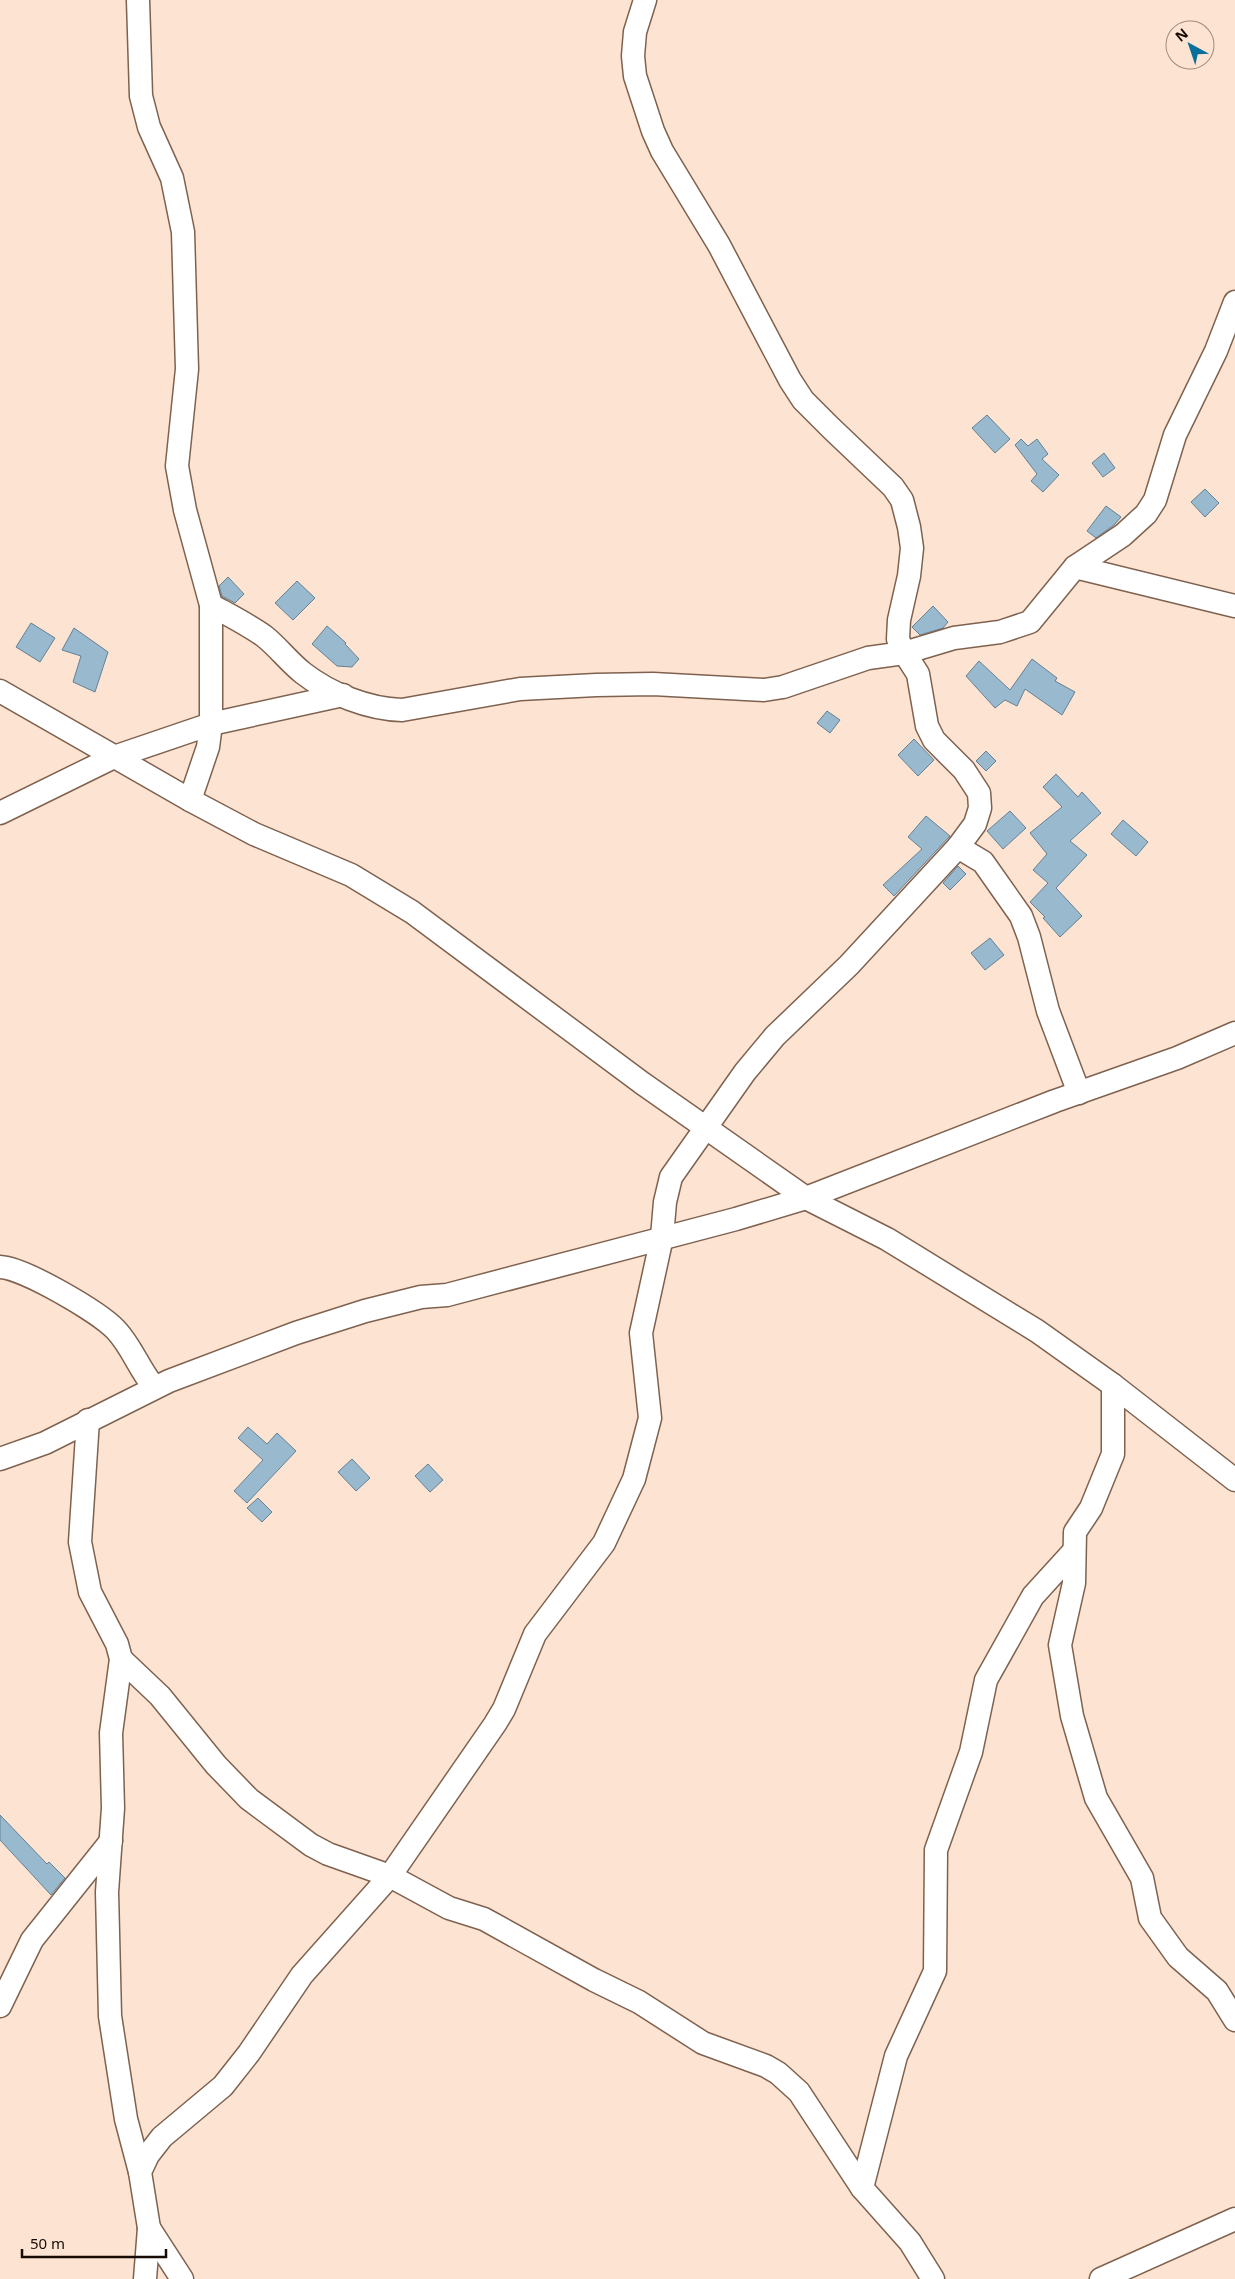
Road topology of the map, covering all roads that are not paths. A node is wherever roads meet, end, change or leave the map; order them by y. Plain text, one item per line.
1 (138, 0) edge
2 (645, 0) edge
3 (1235, 302) edge
4 (1075, 567) junction
5 (211, 605) junction
6 (1235, 606) edge
7 (904, 652) junction
8 (0, 691) edge
9 (343, 695) junction
10 (211, 724) junction
11 (114, 757) junction
12 (190, 800) junction
13 (0, 813) edge
14 (975, 824) junction
15 (958, 847) junction
16 (983, 862) junction
17 (1235, 1033) edge
18 (1079, 1092) junction
19 (705, 1127) junction
20 (806, 1198) junction
21 (662, 1237) junction
22 (0, 1267) edge
23 (1113, 1385) junction
24 (154, 1387) junction
25 (88, 1420) junction
26 (0, 1459) edge
27 (1235, 1480) edge
28 (1074, 1551) junction
29 (121, 1659) junction
30 (111, 1841) junction
31 (390, 1876) junction
32 (0, 2006) edge
33 (1235, 2020) edge
34 (140, 2172) junction
35 (862, 2188) junction
36 (1235, 2219) edge
37 (149, 2228) junction
38 (145, 2279) edge
39 (182, 2279) edge
40 (933, 2279) edge
41 (1101, 2279) edge

1 - 5 street
2 - 7 street
3 - 4 street
4 - 6 street
4 - 7 street
5 - 9 street
5 - 10 street
7 - 9 street
7 - 14 street
8 - 11 street
9 - 10 street
10 - 11 street
10 - 12 street
11 - 12 street
11 - 13 street
12 - 19 street
14 - 15 street
14 - 16 street
15 - 16 street
15 - 19 street
16 - 18 street
17 - 18 street
18 - 20 street
19 - 20 street
19 - 21 street
20 - 21 street
20 - 23 street
21 - 24 street
21 - 31 street
22 - 24 street
23 - 27 street
23 - 28 street
24 - 25 street
25 - 26 street
25 - 29 street
28 - 33 street
28 - 35 street
29 - 30 street
29 - 31 street
30 - 32 street
30 - 34 street
31 - 34 street
31 - 35 street
34 - 37 street
35 - 40 street
36 - 41 street
37 - 38 street
37 - 39 street

